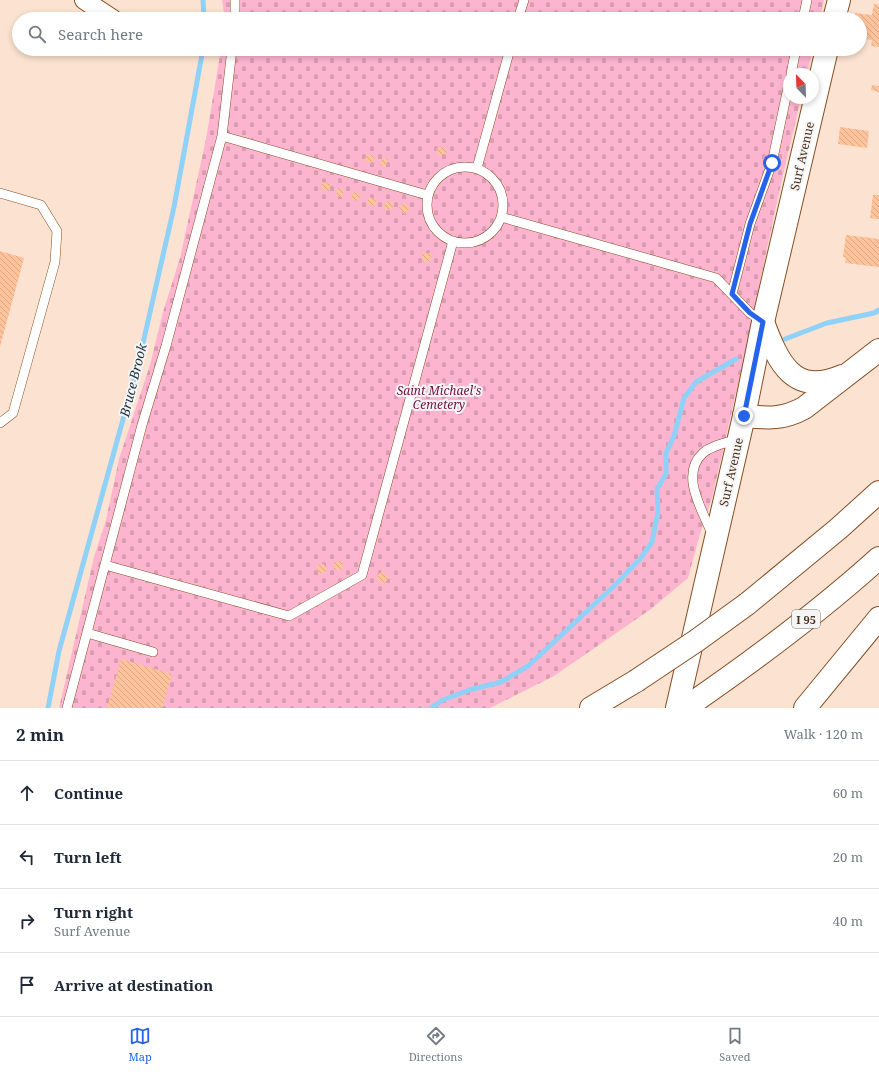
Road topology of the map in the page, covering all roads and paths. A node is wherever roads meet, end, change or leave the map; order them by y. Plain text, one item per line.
1 (84, 0) edge
2 (234, 0) edge
3 (524, 0) edge
4 (807, 0) edge
5 (839, 0) edge
6 (102, 12) edge
7 (235, 12) edge
8 (520, 12) edge
9 (804, 12) edge
10 (836, 12) edge
11 (231, 56) edge
12 (508, 56) edge
13 (795, 56) edge
14 (825, 56) edge
15 (792, 68) edge
16 (785, 104) edge
17 (222, 136) junction
18 (477, 168) junction
19 (0, 193) edge
20 (427, 195) junction
21 (501, 217) junction
22 (453, 241) junction
23 (732, 294) junction
24 (763, 322) junction
25 (879, 350) edge
26 (847, 374) junction
27 (744, 416) junction
28 (0, 423) edge
29 (739, 439) junction
30 (879, 492) edge
31 (715, 541) junction
32 (879, 558) edge
33 (105, 565) junction
34 (879, 618) edge
35 (87, 633) junction
36 (153, 652) dead end
37 (68, 708) edge
38 (591, 708) edge
39 (677, 708) edge
40 (684, 708) edge
41 (805, 708) edge

1 - 6 street
2 - 7 lane
3 - 8 lane
4 - 9 lane
5 - 10 main road
11 - 17 lane
12 - 18 lane
13 - 15 lane
14 - 24 main road, Surf Avenue
16 - 23 lane
17 - 20 lane
17 - 33 lane
18 - 20 lane
18 - 21 lane
19 - 28 lane
20 - 22 lane
21 - 22 lane
21 - 23 lane
22 - 33 lane
23 - 24 lane
24 - 26 main road
24 - 27 main road, Surf Avenue
25 - 26 main road
26 - 27 main road
27 - 29 main road, Surf Avenue
29 - 31 main road, Surf Avenue
29 - 31 lane
30 - 38 main road, bridge
31 - 39 main road, Surf Avenue
32 - 40 main road, I 95
33 - 35 lane
34 - 41 main road
35 - 36 lane
35 - 37 lane

